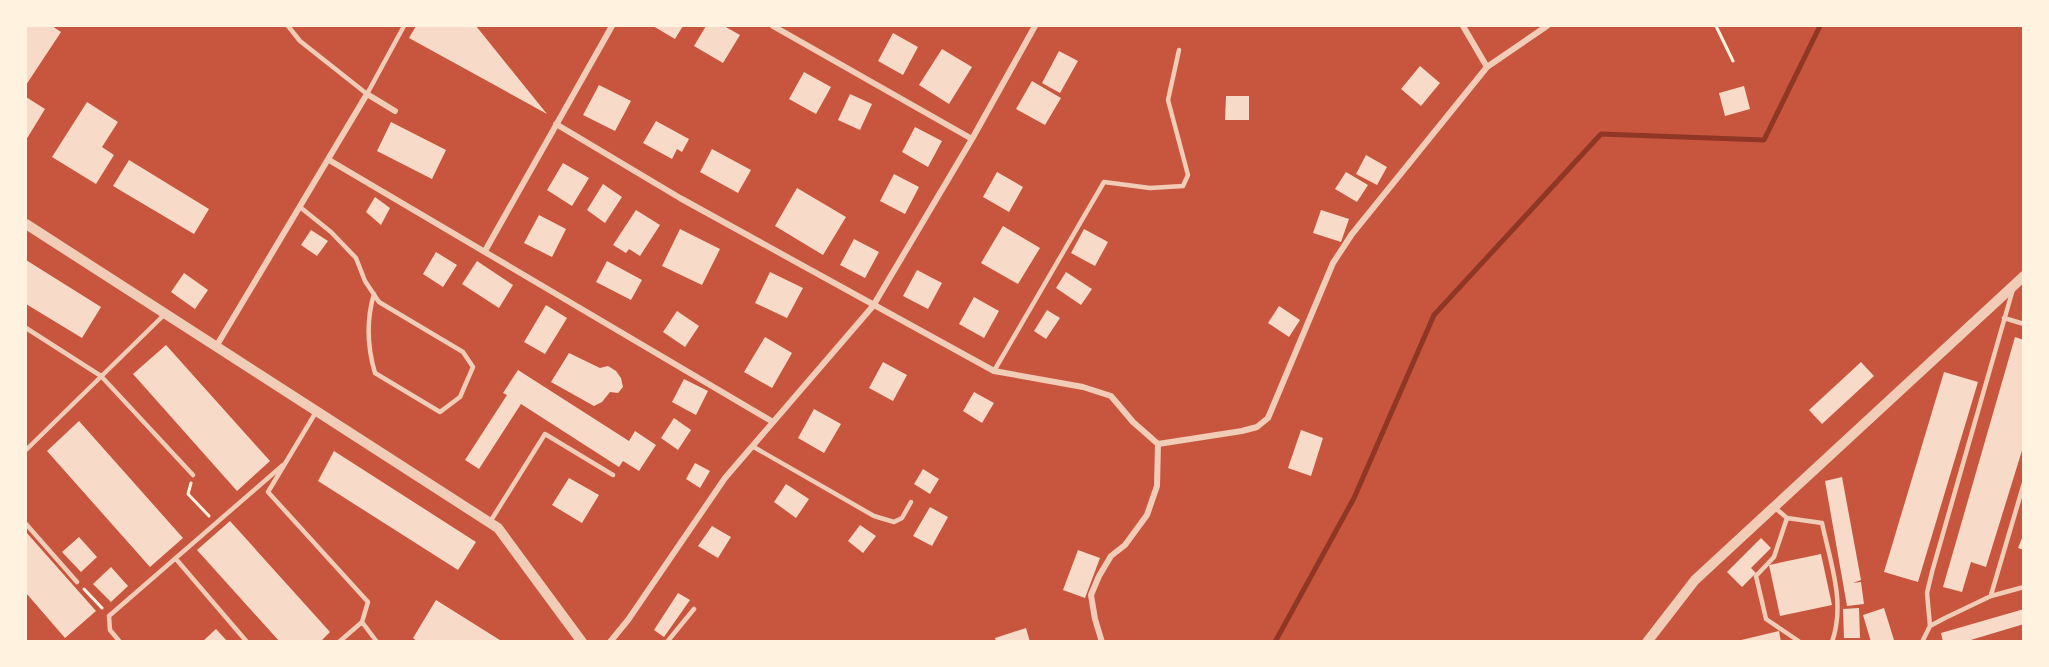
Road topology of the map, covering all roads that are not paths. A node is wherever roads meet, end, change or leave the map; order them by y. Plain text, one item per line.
1 (288, 26) edge
2 (404, 26) edge
3 (612, 26) edge
4 (773, 26) edge
5 (1035, 26) edge
6 (1463, 26) edge
7 (1547, 26) edge
8 (1179, 50) dead end
9 (1487, 67) junction
10 (367, 94) junction
11 (395, 111) dead end
12 (556, 124) junction
13 (972, 139) junction
14 (329, 160) junction
15 (300, 207) junction
16 (26, 224) edge
17 (485, 251) junction
18 (2024, 276) edge
19 (2014, 284) junction
20 (374, 294) junction
21 (873, 306) junction
22 (166, 313) junction
23 (2004, 318) junction
24 (2024, 324) edge
25 (26, 327) edge
26 (217, 345) junction
27 (994, 371) junction
28 (101, 376) junction
29 (316, 412) junction
30 (773, 422) junction
31 (1158, 444) junction
32 (752, 446) junction
33 (26, 450) edge
34 (287, 461) junction
35 (193, 475) road end
36 (613, 475) dead end
37 (2024, 483) edge
38 (911, 502) dead end
39 (1774, 507) junction
40 (1787, 518) junction
41 (490, 522) junction
42 (26, 524) edge
43 (176, 559) junction
44 (77, 582) road end
45 (2024, 587) edge
46 (1991, 596) junction
47 (694, 609) dead end
48 (362, 622) junction
49 (1930, 626) junction
50 (1652, 639) edge
51 (120, 642) edge
52 (247, 642) edge
53 (339, 642) edge
54 (377, 642) edge
55 (582, 642) edge
56 (610, 642) edge
57 (667, 642) edge
58 (1102, 642) edge
59 (1800, 642) edge
60 (1832, 642) edge
61 (1922, 642) edge

1 - 10 lane
2 - 10 lane
3 - 12 street
4 - 13 street
5 - 13 street
6 - 9 street
7 - 9 street
8 - 27 lane
9 - 31 street
10 - 11 street
10 - 14 street
12 - 17 street
12 - 21 street
13 - 21 street
14 - 15 street
14 - 17 street
15 - 20 lane
15 - 26 street
16 - 22 street
17 - 30 street
18 - 19 street
19 - 23 lane
19 - 39 street
20 - 20 lane
21 - 27 street
21 - 30 street
22 - 26 street
22 - 28 lane
23 - 24 lane
23 - 49 lane
25 - 28 lane
26 - 29 street
27 - 31 street
28 - 33 lane
28 - 35 lane
29 - 34 lane
29 - 41 street
30 - 32 street
31 - 58 street
32 - 38 lane
32 - 56 street
34 - 43 lane
34 - 48 lane
36 - 41 lane
37 - 46 lane
39 - 40 lane
39 - 50 street
40 - 59 lane
40 - 60 lane
41 - 55 street
42 - 44 lane
43 - 51 lane
43 - 52 lane
45 - 46 lane
46 - 49 lane
47 - 57 lane
48 - 53 lane
48 - 54 lane
49 - 61 lane

